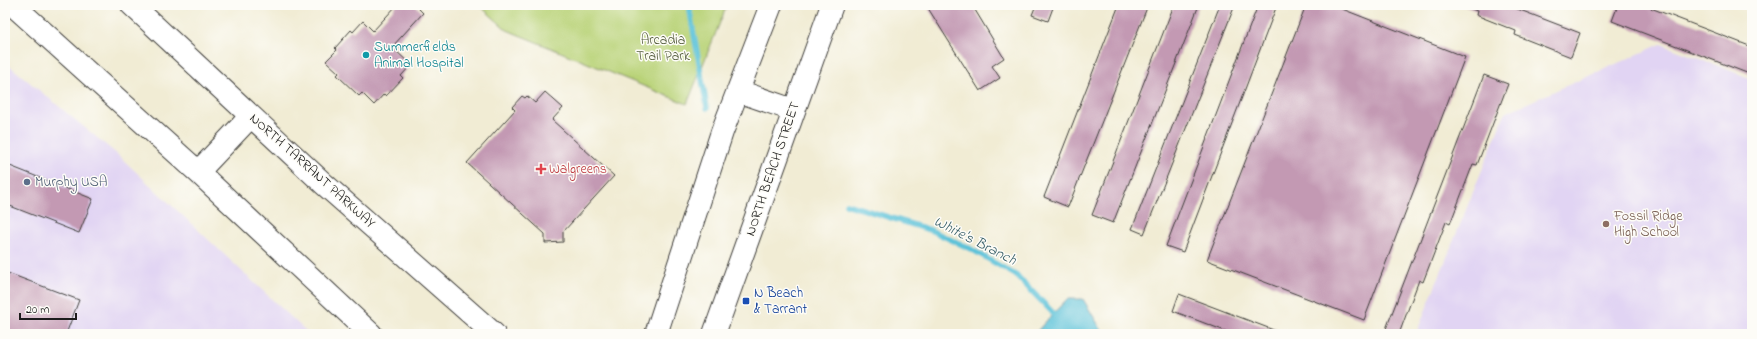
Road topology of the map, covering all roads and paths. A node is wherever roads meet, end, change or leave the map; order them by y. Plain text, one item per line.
1 (13, 5) edge
2 (132, 5) edge
3 (771, 5) edge
4 (832, 5) edge
5 (738, 91) junction
6 (793, 110) junction
7 (251, 116) junction
8 (198, 172) junction
9 (371, 334) edge
10 (494, 334) edge
11 (656, 334) edge
12 (714, 334) edge

1 - 8 main road
2 - 7 main road, NORTH TARRANT PARKWAY
3 - 5 main road
4 - 6 main road, NORTH BEACH STREET
5 - 6 main road
5 - 11 main road
6 - 12 main road, NORTH BEACH STREET
7 - 8 main road
7 - 10 main road, NORTH TARRANT PARKWAY
8 - 9 main road

